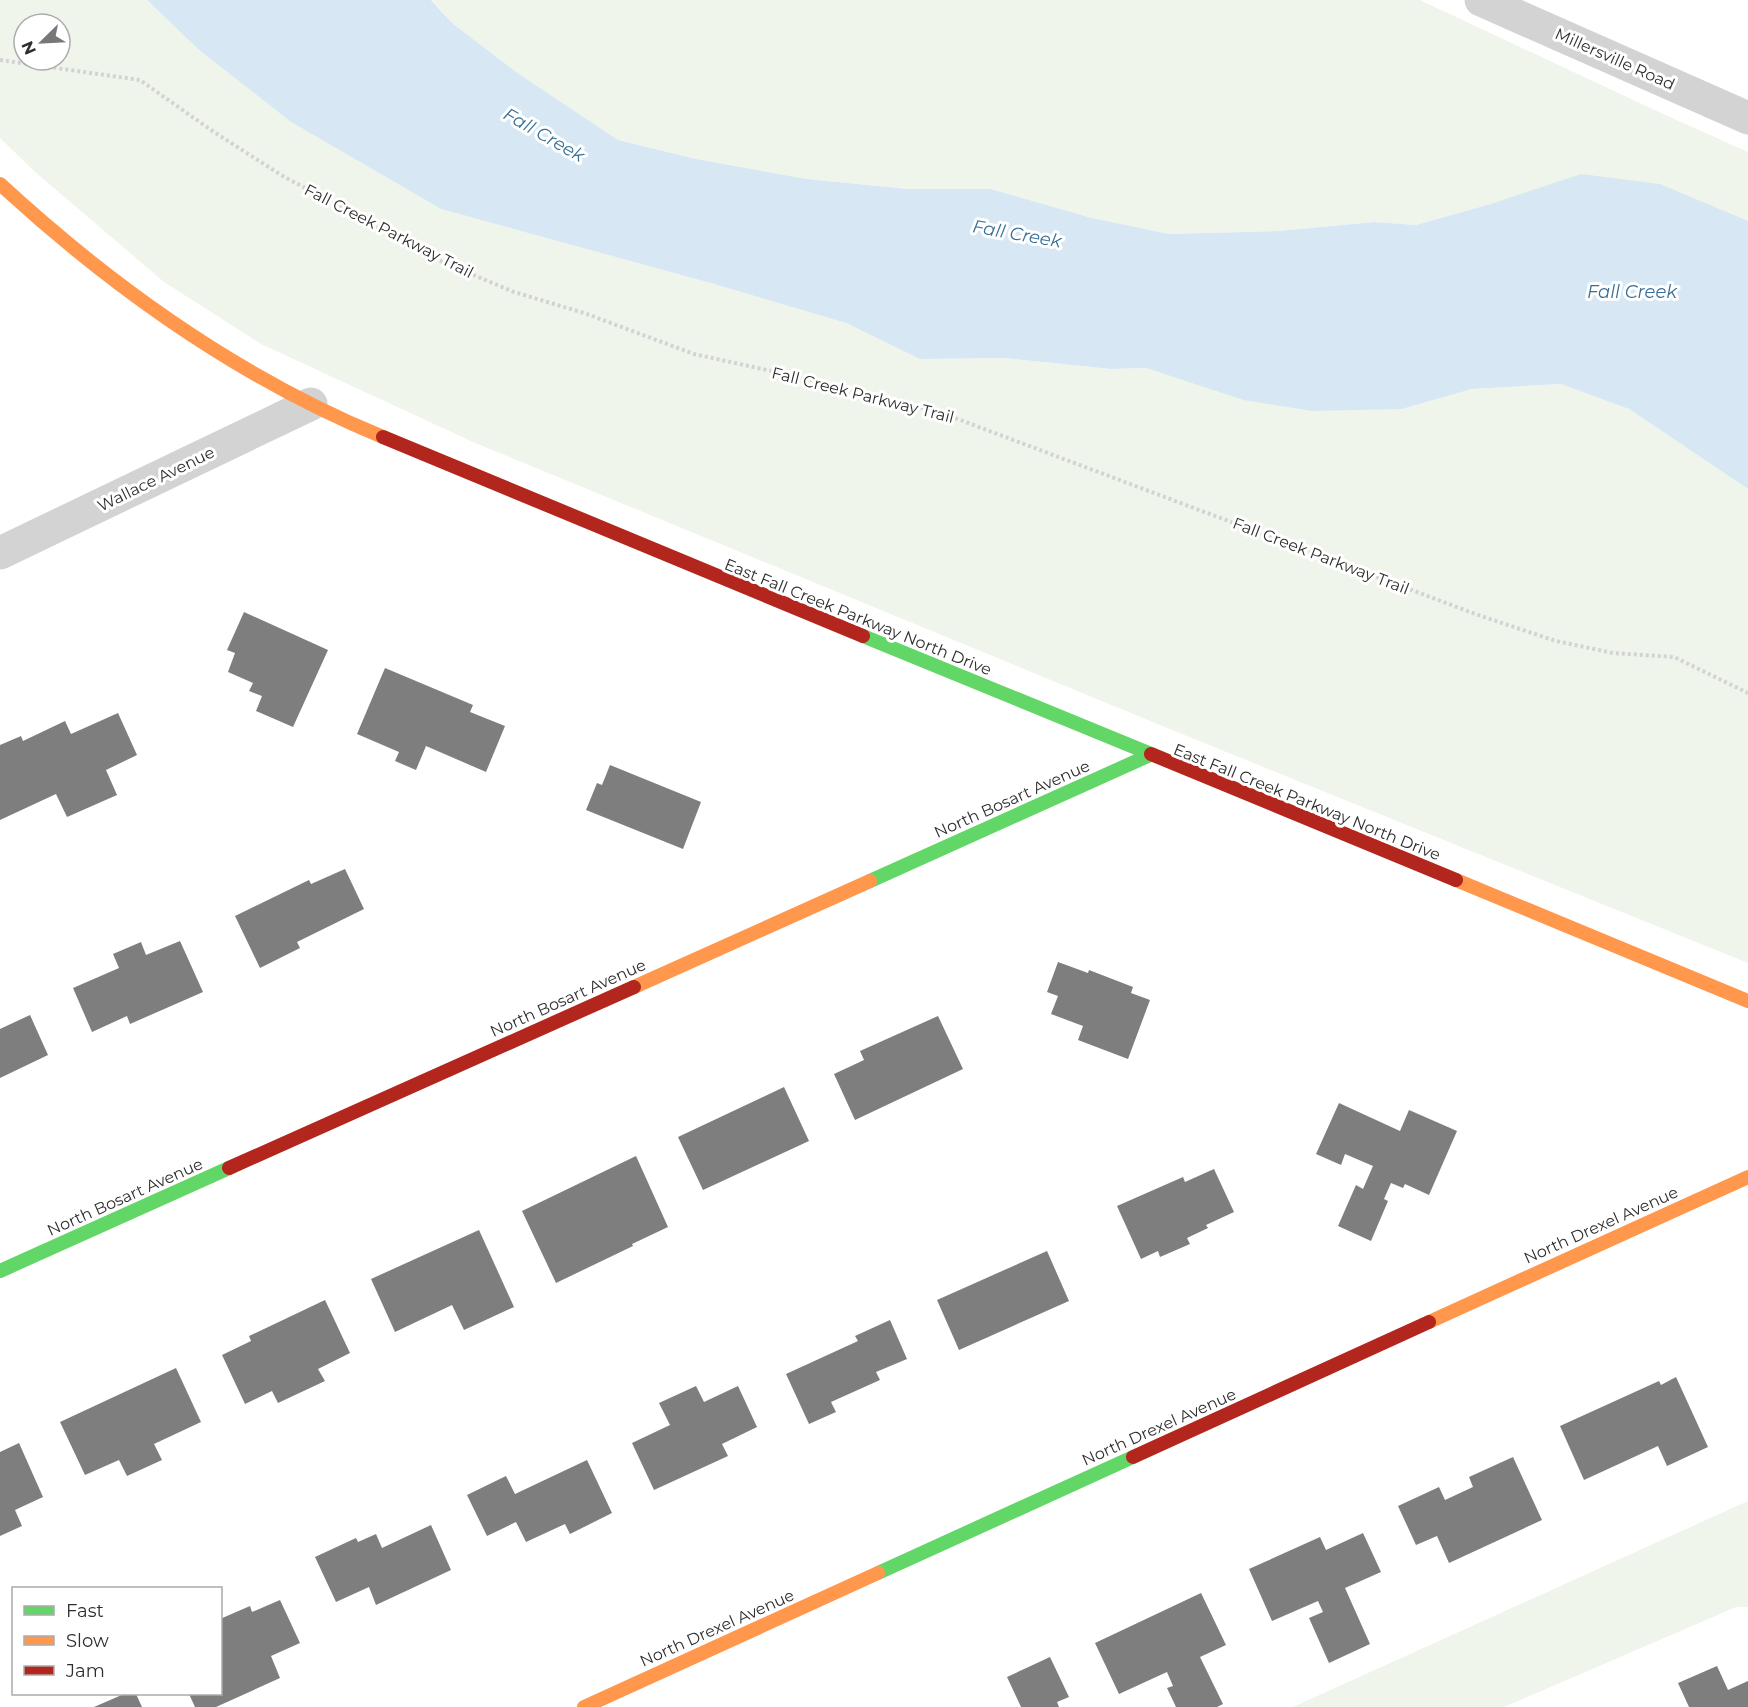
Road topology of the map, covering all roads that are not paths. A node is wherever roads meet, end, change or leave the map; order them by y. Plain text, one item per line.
1 (1481, 0) edge
2 (1748, 118) edge
3 (0, 184) edge
4 (311, 404) junction
5 (0, 553) edge
6 (1150, 755) junction
7 (1748, 1001) edge
8 (1748, 1177) edge
9 (0, 1271) edge
10 (584, 1707) edge

1 - 2 street, Millersville Road
3 - 4 street, East Fall Creek Parkway North Drive
4 - 5 street, Wallace Avenue
4 - 6 street, East Fall Creek Parkway North Drive
6 - 7 street, East Fall Creek Parkway North Drive
6 - 9 street, North Bosart Avenue
8 - 10 street, North Drexel Avenue

